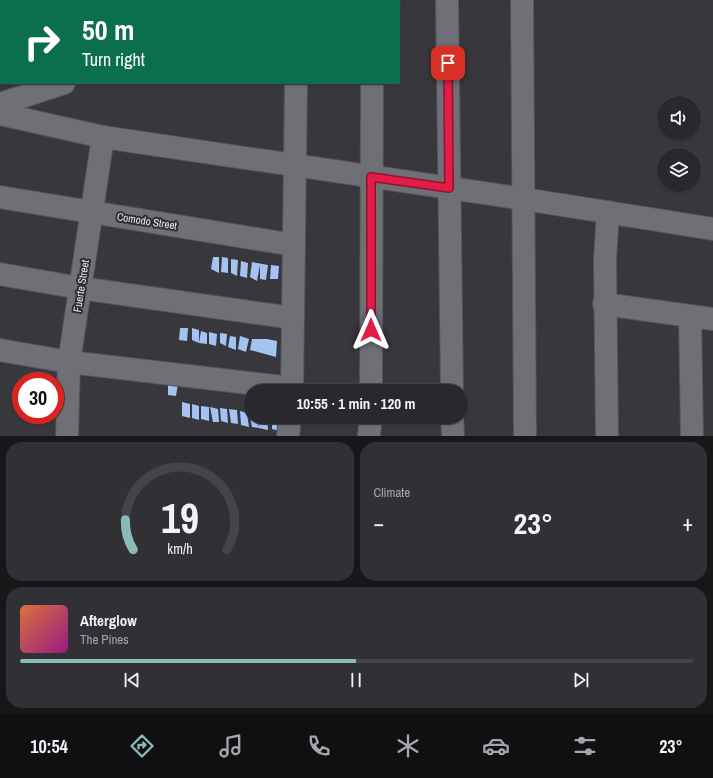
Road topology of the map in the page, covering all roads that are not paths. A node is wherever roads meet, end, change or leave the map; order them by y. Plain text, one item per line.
1 (447, 0) edge
2 (522, 0) edge
3 (61, 84) edge
4 (296, 84) edge
5 (372, 84) edge
6 (0, 104) edge
7 (0, 114) edge
8 (103, 137) junction
9 (295, 166) junction
10 (371, 177) junction
11 (449, 188) junction
12 (0, 197) edge
13 (524, 199) junction
14 (92, 212) junction
15 (608, 212) junction
16 (713, 229) edge
17 (294, 245) junction
18 (0, 274) edge
19 (80, 288) junction
20 (604, 304) junction
21 (690, 316) junction
22 (293, 318) junction
23 (713, 319) edge
24 (0, 350) edge
25 (69, 362) junction
26 (244, 384) edge
27 (292, 384) edge
28 (371, 384) edge
29 (452, 384) edge
30 (289, 424) edge
31 (370, 424) edge
32 (452, 424) edge
33 (66, 436) edge
34 (288, 436) edge
35 (369, 436) edge
36 (453, 436) edge
37 (526, 436) edge
38 (607, 436) edge
39 (692, 436) edge

1 - 11 street
2 - 13 street
3 - 6 street
4 - 9 street
5 - 10 street
7 - 8 street
8 - 9 street
8 - 14 street, Fuerte Street
9 - 10 street
9 - 17 street
10 - 11 street
10 - 28 street
11 - 13 street
11 - 29 street
12 - 14 street, Comodo Street
13 - 15 street
13 - 37 street
14 - 17 street, Comodo Street
14 - 19 street, Fuerte Street
15 - 16 street
15 - 20 street
17 - 22 street
18 - 19 street
19 - 22 street
19 - 25 street, Fuerte Street
20 - 21 street
20 - 38 street
21 - 23 street
21 - 39 street
22 - 27 street
24 - 25 street
25 - 26 street
25 - 33 street, Fuerte Street
30 - 34 street
31 - 35 street
32 - 36 street

